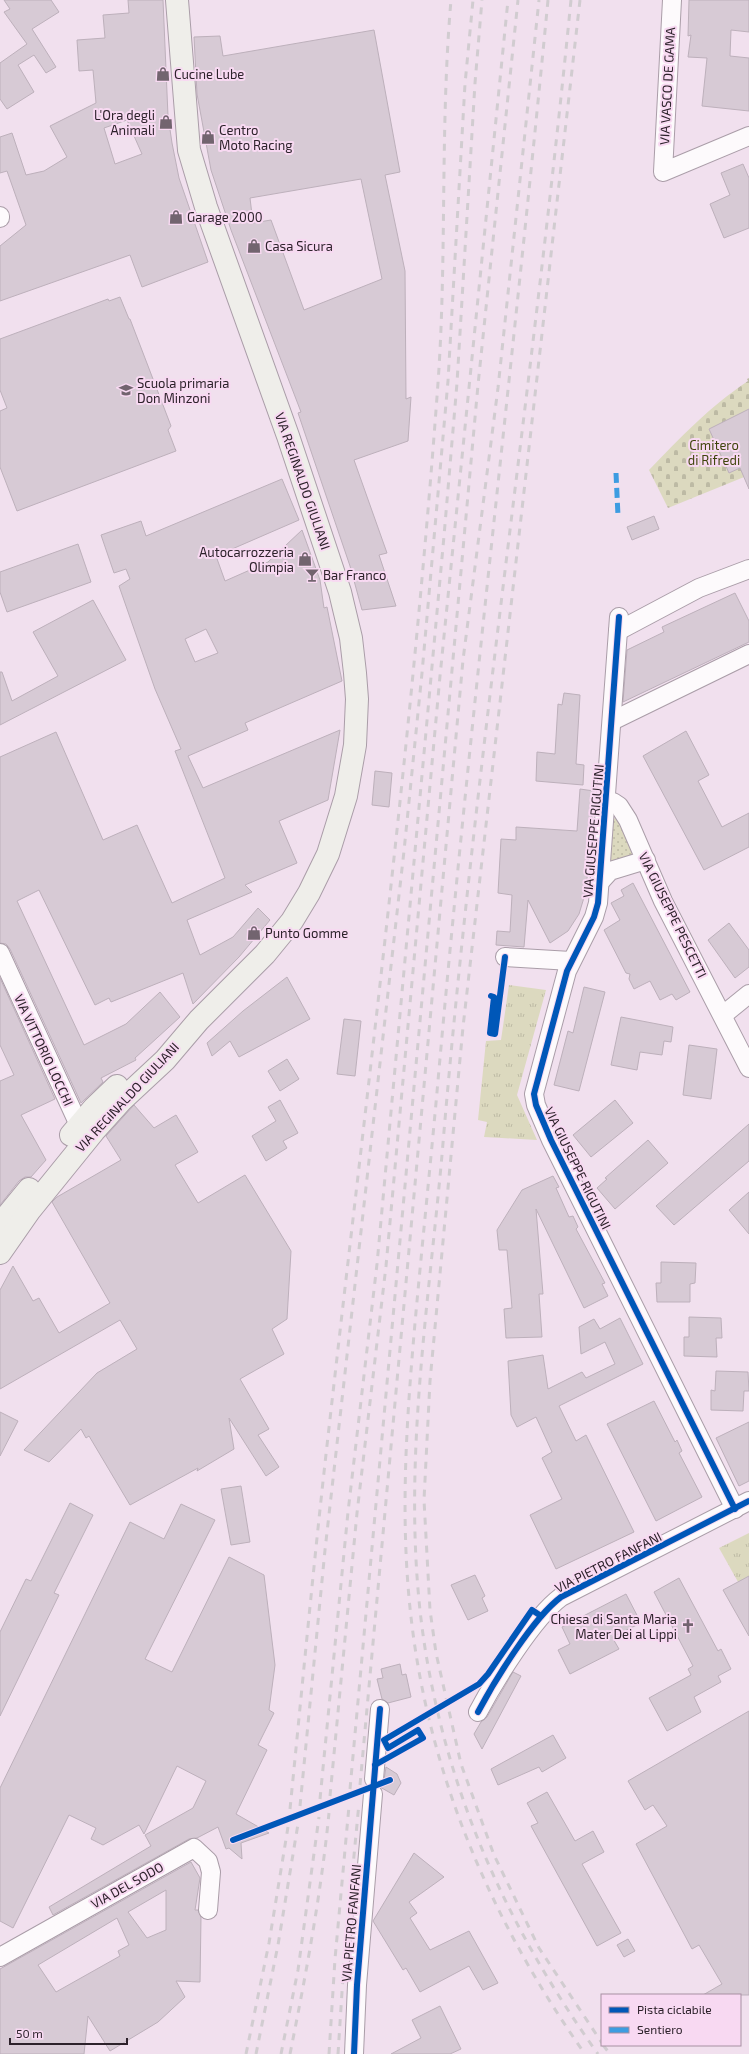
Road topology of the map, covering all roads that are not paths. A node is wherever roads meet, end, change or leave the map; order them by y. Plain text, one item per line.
1 (177, 0) edge
2 (672, 0) edge
3 (749, 136) edge
4 (749, 570) edge
5 (749, 654) edge
6 (612, 721) junction
7 (606, 802) junction
8 (646, 860) junction
9 (600, 882) junction
10 (0, 953) edge
11 (505, 957) dead end
12 (571, 962) junction
13 (749, 994) edge
14 (723, 1015) junction
15 (199, 1020) junction
16 (749, 1068) edge
17 (79, 1126) junction
18 (78, 1149) junction
19 (0, 1228) edge
20 (0, 1253) edge
21 (742, 1505) edge
22 (380, 1708) dead end
23 (478, 1712) dead end
24 (208, 1910) dead end
25 (0, 1957) edge
26 (354, 2054) edge

1 - 15 main road, VIA REGINALDO GIULIANI
2 - 3 street, VIA VASCO DE GAMA
4 - 6 street, VIA GIUSEPPE RIGUTINI
5 - 6 street
6 - 7 street, VIA GIUSEPPE RIGUTINI
7 - 8 street, VIA GIUSEPPE PESCETTI
7 - 9 street, VIA GIUSEPPE RIGUTINI
8 - 9 street, VIA GIUSEPPE RIGUTINI
8 - 14 street, VIA GIUSEPPE PESCETTI
9 - 12 street, VIA GIUSEPPE RIGUTINI
10 - 17 street, VIA VITTORIO LOCCHI
11 - 12 street
12 - 21 street, VIA GIUSEPPE RIGUTINI
13 - 14 street
14 - 16 street, VIA GIUSEPPE PESCETTI
15 - 17 main road, VIA REGINALDO GIULIANI
15 - 18 main road, VIA REGINALDO GIULIANI
17 - 18 street, VIA VITTORIO LOCCHI
17 - 19 main road, VIA REGINALDO GIULIANI
18 - 20 main road, VIA REGINALDO GIULIANI
21 - 23 street, VIA PIETRO FANFANI
22 - 26 street, VIA PIETRO FANFANI
24 - 25 street, VIA DEL SODO

